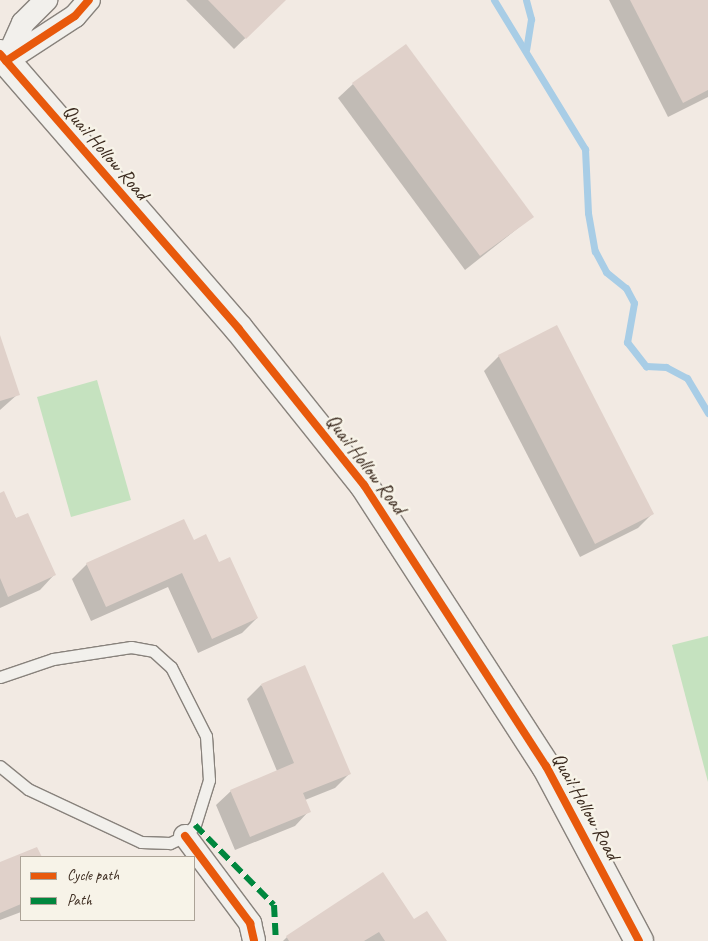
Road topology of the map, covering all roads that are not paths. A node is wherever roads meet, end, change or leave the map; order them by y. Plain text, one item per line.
1 (46, 0) edge
2 (89, 0) edge
3 (3, 57) edge
4 (0, 677) edge
5 (0, 766) edge
6 (185, 836) junction
7 (254, 941) edge
8 (638, 941) edge

1 - 3 street
2 - 3 street
3 - 8 main road, Quail Hollow Road
4 - 6 lane
5 - 6 lane
6 - 7 street

